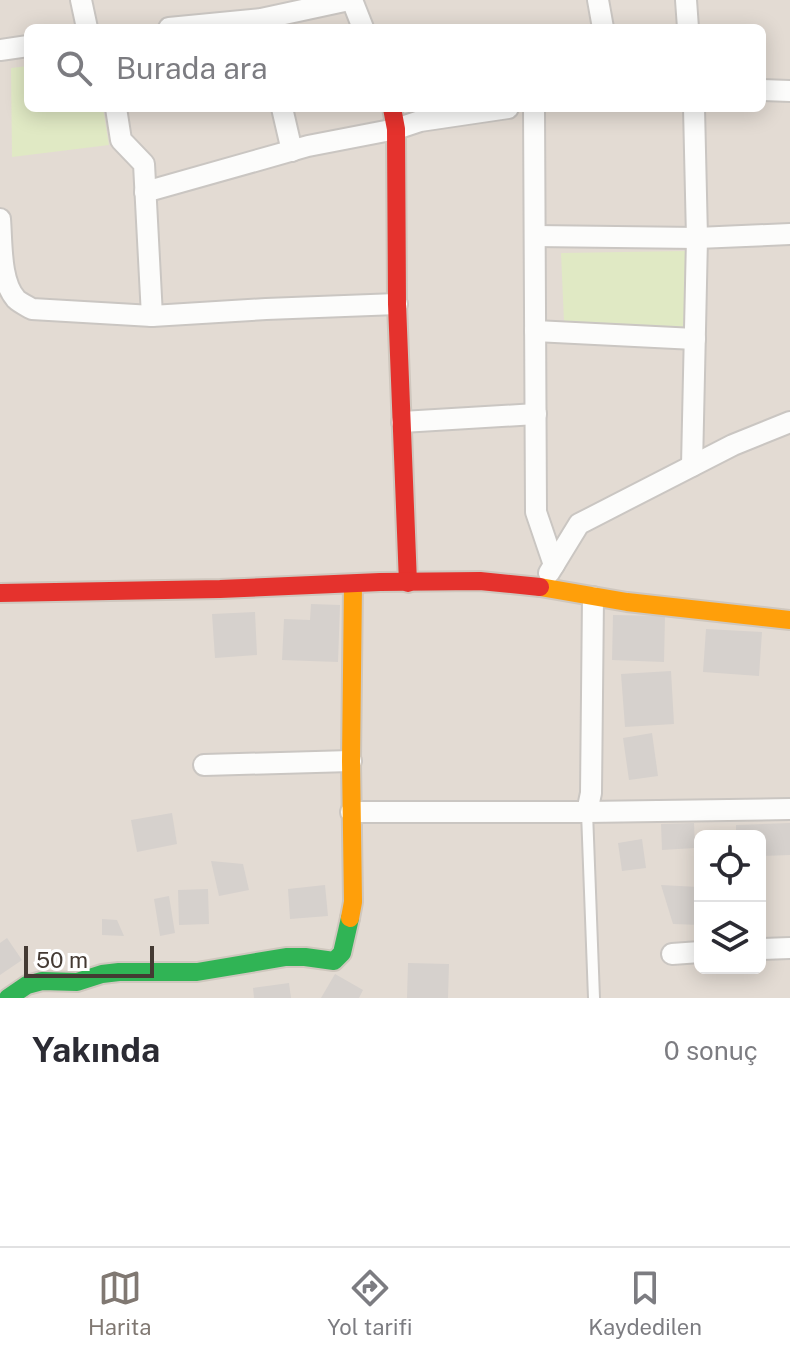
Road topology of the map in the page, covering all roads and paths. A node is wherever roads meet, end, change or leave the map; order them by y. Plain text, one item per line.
1 (81, 0) edge
2 (238, 0) edge
3 (351, 0) edge
4 (598, 0) edge
5 (686, 0) edge
6 (256, 22) edge
7 (86, 24) edge
8 (227, 24) edge
9 (361, 24) edge
10 (602, 24) edge
11 (688, 24) edge
12 (24, 47) edge
13 (0, 50) edge
14 (766, 90) edge
15 (790, 91) edge
16 (117, 112) edge
17 (283, 112) edge
18 (393, 112) edge
19 (481, 112) edge
20 (534, 112) edge
21 (694, 112) edge
22 (396, 129) junction
23 (292, 151) junction
24 (145, 192) junction
25 (0, 219) edge
26 (790, 234) edge
27 (535, 236) junction
28 (697, 238) junction
29 (397, 304) junction
30 (152, 316) junction
31 (535, 331) junction
32 (695, 339) junction
33 (536, 414) junction
34 (402, 422) junction
35 (790, 422) edge
36 (692, 466) junction
37 (554, 565) junction
38 (408, 583) junction
39 (353, 584) junction
40 (541, 587) junction
41 (0, 593) edge
42 (593, 597) junction
43 (790, 620) edge
44 (351, 761) junction
45 (204, 765) dead end
46 (790, 809) edge
47 (351, 812) junction
48 (587, 812) junction
49 (790, 948) edge
50 (766, 949) edge
51 (694, 952) edge
52 (672, 954) dead end
53 (8, 998) edge
54 (594, 998) edge

1 - 7 street
2 - 6 street
3 - 6 street
3 - 9 street
4 - 10 street
5 - 11 street
6 - 8 street
12 - 13 street
14 - 15 street
16 - 24 street
17 - 23 street
18 - 22 street
19 - 22 street
20 - 27 street
21 - 28 street
22 - 23 street
22 - 29 street
23 - 24 street
24 - 30 street
25 - 30 street
26 - 28 street
27 - 28 street
27 - 31 street
28 - 32 street
29 - 30 street
29 - 34 street
31 - 32 street
31 - 33 street
32 - 36 street
33 - 34 street
33 - 37 street
34 - 38 street
35 - 36 street
36 - 37 street
37 - 40 street
38 - 39 street
38 - 40 street
39 - 41 street
39 - 44 street
40 - 42 street
42 - 43 street
42 - 48 street
44 - 45 street
44 - 47 street
46 - 48 street
47 - 48 street
47 - 53 street
48 - 54 lane
49 - 50 street
51 - 52 street

